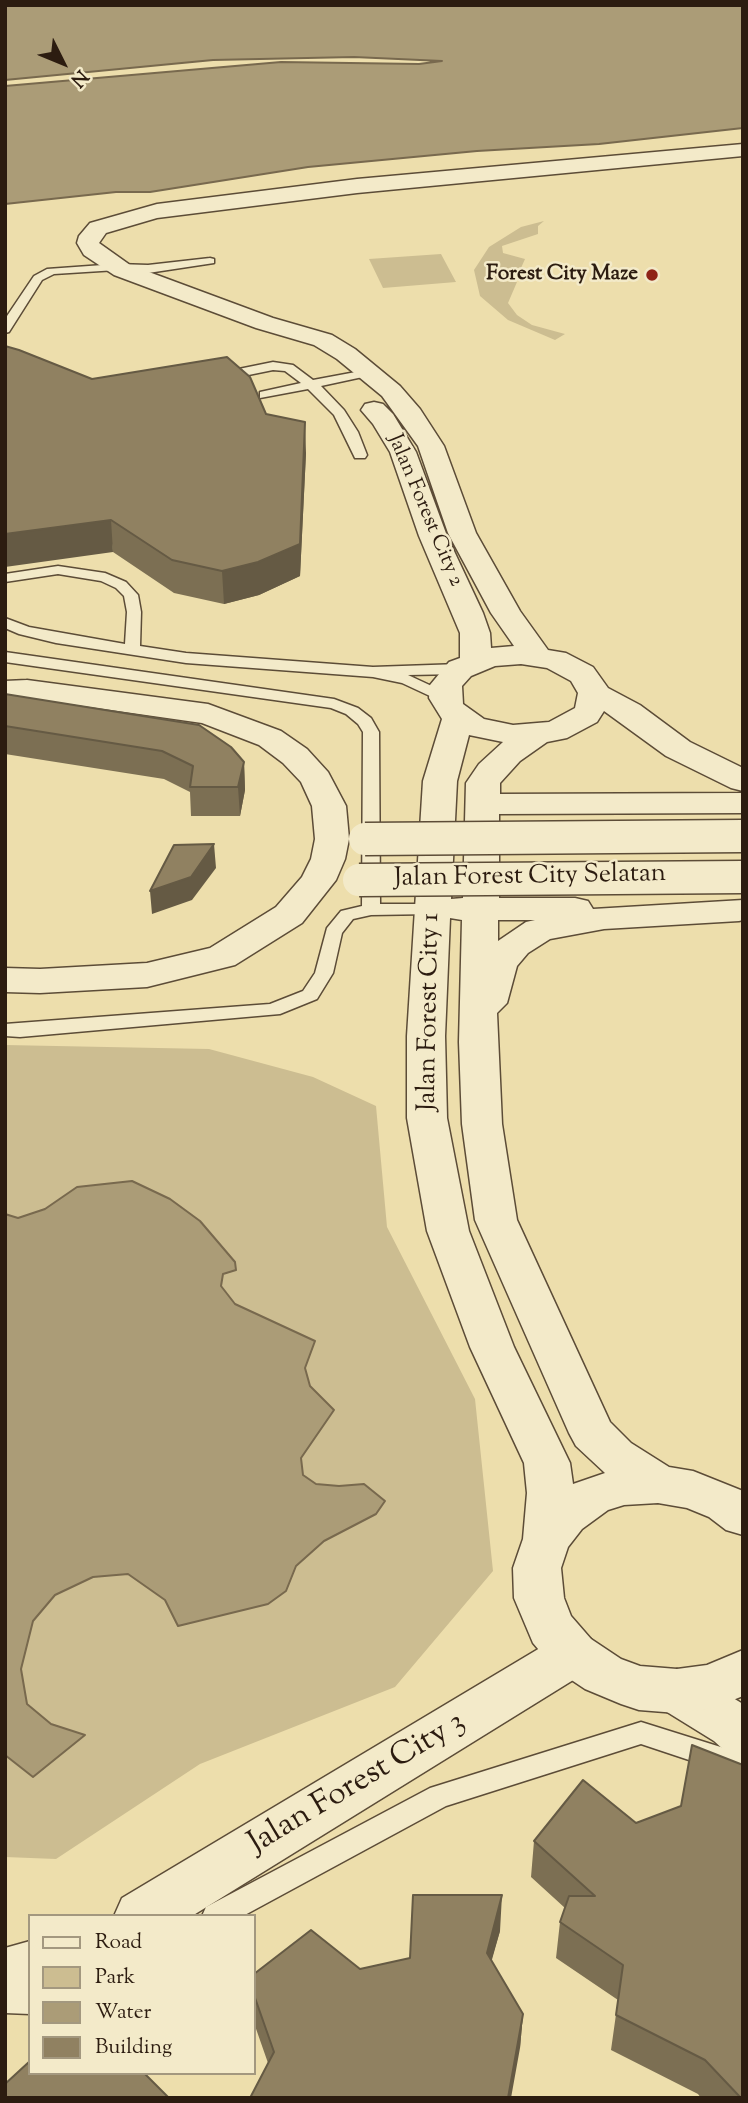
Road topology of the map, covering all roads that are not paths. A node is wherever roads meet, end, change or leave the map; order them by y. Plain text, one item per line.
1 (743, 150) edge
2 (210, 261) dead end
3 (117, 267) junction
4 (5, 329) edge
5 (355, 375) junction
6 (209, 379) edge
7 (310, 385) junction
8 (265, 395) dead end
9 (360, 455) dead end
10 (5, 578) edge
11 (5, 622) edge
12 (132, 649) junction
13 (537, 656) junction
14 (5, 657) edge
15 (468, 665) junction
16 (373, 672) junction
17 (5, 690) edge
18 (594, 693) junction
19 (451, 708) junction
20 (535, 735) junction
21 (743, 781) edge
22 (743, 803) edge
23 (483, 804) junction
24 (743, 836) edge
25 (349, 839) junction
26 (318, 880) junction
27 (365, 895) junction
28 (741, 899) edge
29 (433, 909) junction
30 (481, 909) junction
31 (5, 980) edge
32 (5, 1030) edge
33 (478, 1042) junction
34 (658, 1484) junction
35 (737, 1507) edge
36 (547, 1539) junction
37 (573, 1654) junction
38 (743, 1672) edge
39 (677, 1691) junction
40 (743, 1735) edge
41 (743, 1766) edge
42 (145, 1914) edge
43 (220, 1914) edge
44 (28, 1969) edge
45 (5, 1975) edge
46 (5, 1999) edge
47 (28, 2000) edge

1 - 3 street, Jalan Forest City 2
2 - 3 lane
3 - 4 lane
3 - 5 street, Jalan Forest City 2
5 - 7 lane
5 - 13 street, Jalan Forest City 2
5 - 15 street, Jalan Forest City 2
6 - 7 lane
7 - 8 lane
7 - 9 lane
10 - 12 lane
11 - 12 lane
12 - 16 lane
13 - 15 street
13 - 18 street
14 - 27 lane
15 - 16 lane
15 - 19 street
16 - 19 lane
17 - 25 street
18 - 20 street
18 - 21 street
19 - 20 street
19 - 29 street, Jalan Forest City 1
20 - 23 street
22 - 23 street
23 - 30 street
24 - 25 street, Jalan Forest City Selatan, bridge
25 - 26 street
26 - 27 street, Jalan Forest City Selatan
26 - 31 street
27 - 28 street, Jalan Forest City Selatan, bridge
27 - 29 lane
27 - 32 lane
28 - 30 street
28 - 33 street
29 - 30 street
29 - 36 street, Jalan Forest City 1
30 - 33 street, Jalan Forest City 1
33 - 34 street, Jalan Forest City 1
34 - 35 street
34 - 36 street
36 - 37 street
37 - 39 street
37 - 42 street, Jalan Forest City 3
38 - 39 street
39 - 40 street
41 - 43 lane
44 - 45 street
46 - 47 lane

